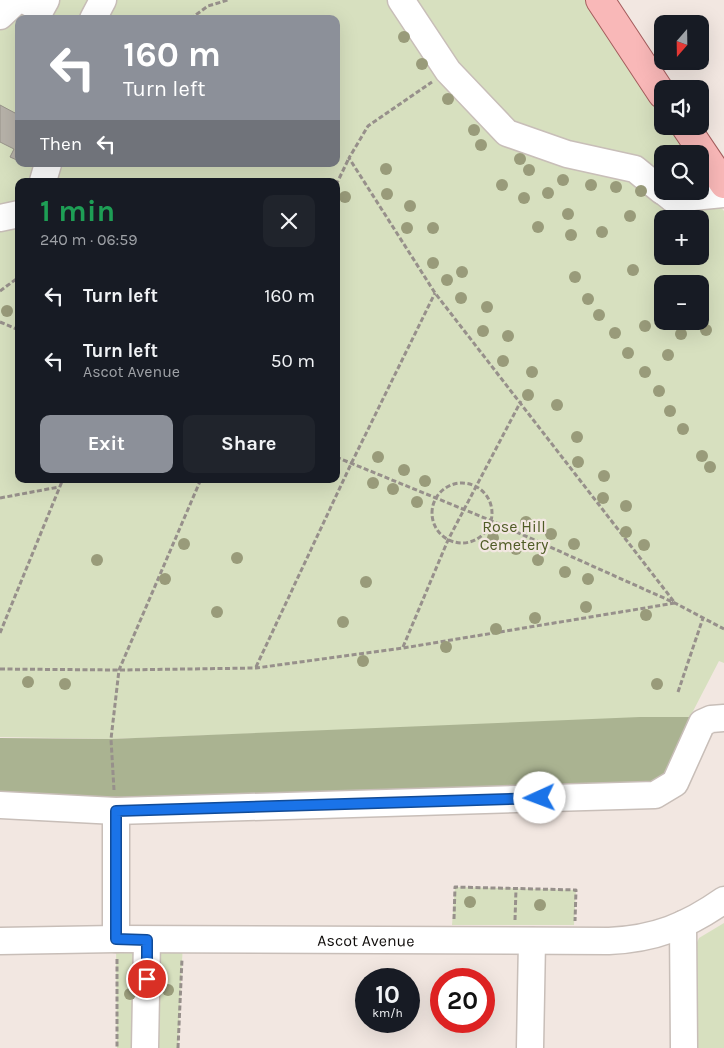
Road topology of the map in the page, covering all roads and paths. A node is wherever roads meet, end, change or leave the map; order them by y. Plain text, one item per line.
1 (16, 0) edge
2 (24, 0) edge
3 (46, 0) edge
4 (228, 0) edge
5 (401, 0) edge
6 (600, 0) edge
7 (196, 15) edge
8 (0, 16) edge
9 (448, 71) junction
10 (654, 82) edge
11 (690, 135) edge
12 (349, 158) junction
13 (339, 178) edge
14 (654, 184) edge
15 (724, 184) edge
16 (724, 194) edge
17 (709, 195) edge
18 (15, 215) edge
19 (0, 218) edge
20 (15, 280) edge
21 (0, 291) edge
22 (436, 293) junction
23 (0, 322) edge
24 (15, 328) edge
25 (521, 401) junction
26 (340, 459) edge
27 (350, 464) junction
28 (61, 483) edge
29 (199, 483) edge
30 (476, 485) junction
31 (60, 486) junction
32 (0, 498) edge
33 (435, 498) junction
34 (463, 510) junction
35 (492, 521) junction
36 (448, 540) junction
37 (675, 603) junction
38 (703, 618) junction
39 (724, 629) edge
40 (0, 633) edge
41 (403, 648) junction
42 (256, 668) junction
43 (0, 669) edge
44 (119, 670) junction
45 (678, 692) dead end
46 (724, 718) edge
47 (0, 805) edge
48 (116, 811) junction
49 (516, 888) junction
50 (724, 900) edge
51 (454, 920) dead end
52 (683, 924) junction
53 (523, 934) junction
54 (116, 939) junction
55 (147, 940) junction
56 (0, 941) edge
57 (183, 941) junction
58 (574, 941) junction
59 (117, 1048) edge
60 (146, 1048) edge
61 (178, 1048) edge
62 (530, 1048) edge
63 (684, 1048) edge

1 - 8 street
2 - 3 street
4 - 7 path
5 - 9 street
6 - 10 main road
9 - 12 path
9 - 14 street
11 - 15 main road
12 - 13 path
12 - 22 path
16 - 17 street
18 - 19 street
20 - 21 path
22 - 25 path
22 - 27 path
23 - 24 path
25 - 30 path
25 - 37 path
26 - 27 path
27 - 33 path
27 - 42 path
28 - 31 path
29 - 44 path
30 - 33 path
30 - 34 path
30 - 35 path
31 - 32 path
31 - 40 path
33 - 34 path
33 - 36 path
34 - 35 path
34 - 36 path
35 - 36 path
35 - 37 path
36 - 41 path
37 - 38 path
37 - 41 path
38 - 39 path
38 - 45 path
41 - 42 path
42 - 44 path
43 - 44 path
44 - 48 path
46 - 48 street
47 - 48 street
48 - 54 street
49 - 51 path
49 - 53 path
49 - 58 path
50 - 52 street, Ascot Avenue
52 - 58 street, Ascot Avenue
52 - 63 street
53 - 57 street, Ascot Avenue
53 - 58 street, Ascot Avenue
53 - 62 street
54 - 55 street, Ascot Avenue
54 - 56 street, Ascot Avenue
54 - 59 path
55 - 57 street, Ascot Avenue
55 - 60 street
57 - 61 path

